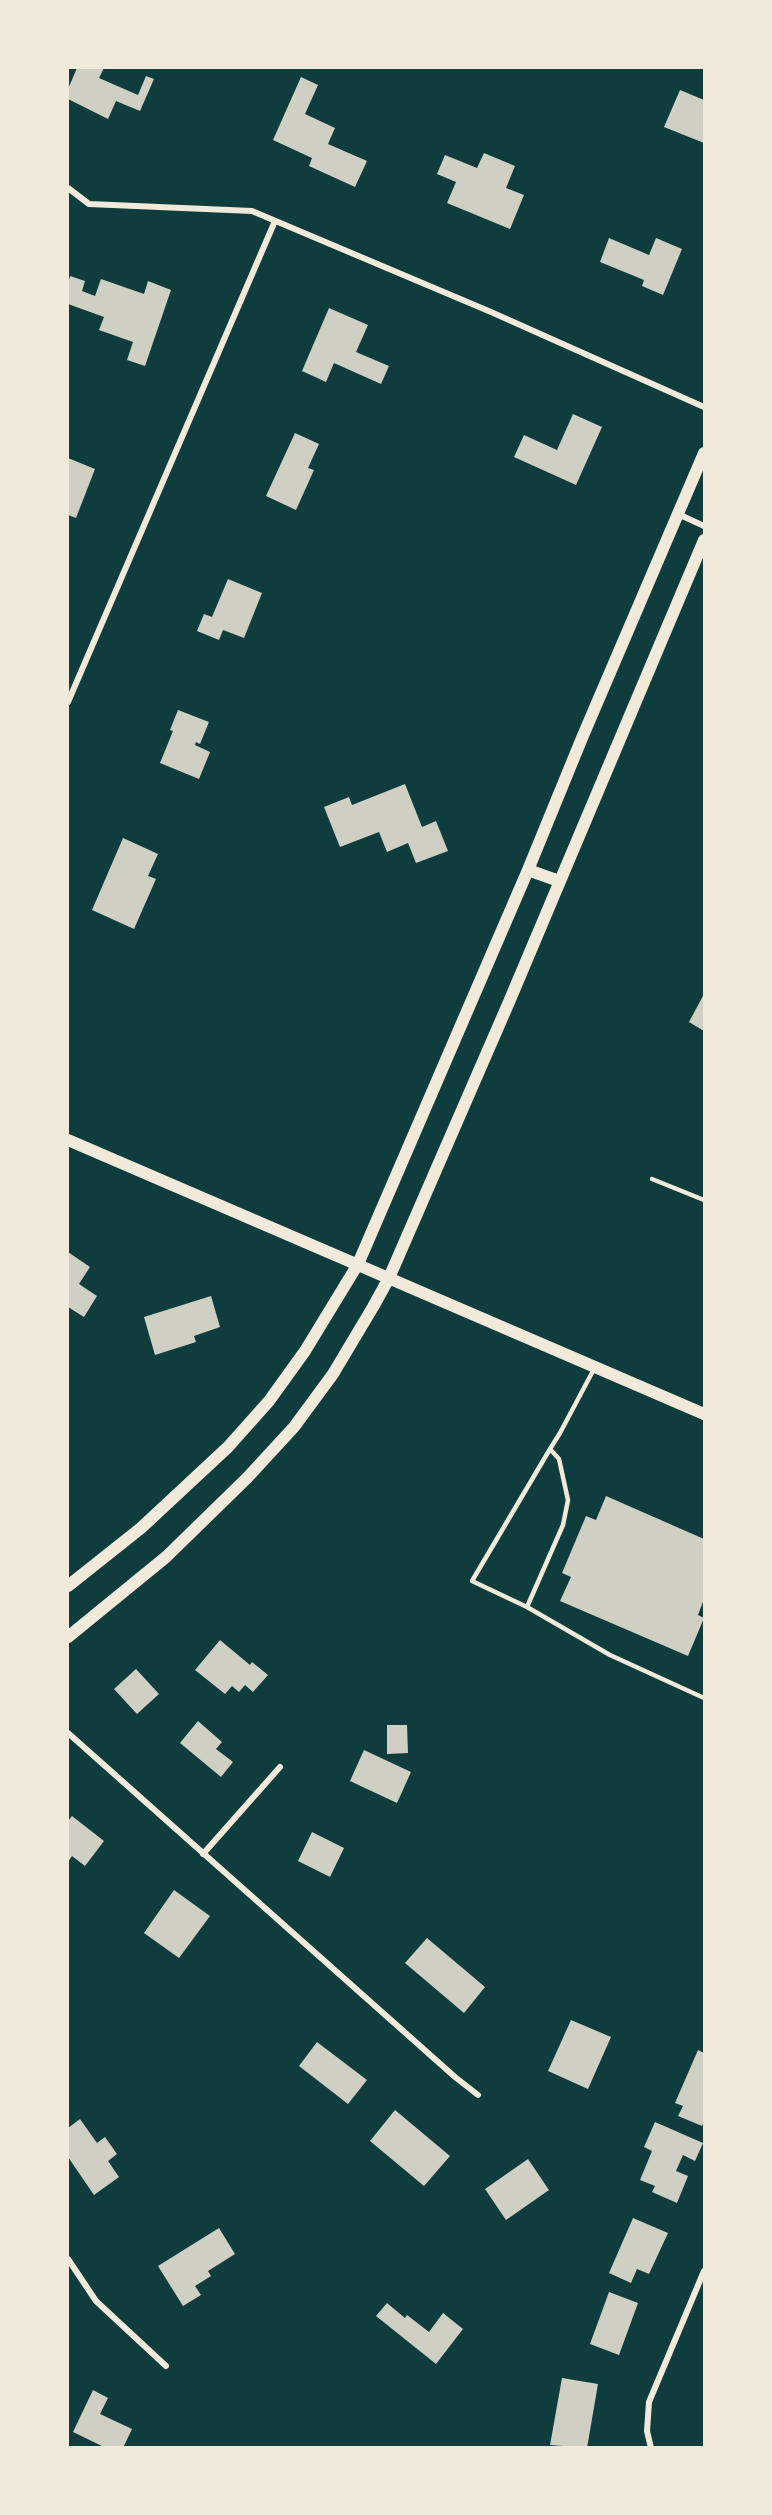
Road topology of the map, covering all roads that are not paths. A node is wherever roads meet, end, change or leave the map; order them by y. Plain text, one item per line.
1 (68, 188) edge
2 (275, 221) junction
3 (705, 407) edge
4 (705, 453) edge
5 (678, 514) junction
6 (705, 526) edge
7 (705, 540) edge
8 (68, 702) edge
9 (528, 870) junction
10 (559, 881) junction
11 (68, 1140) edge
12 (652, 1179) dead end
13 (705, 1200) edge
14 (358, 1264) junction
15 (389, 1278) junction
16 (595, 1366) junction
17 (705, 1414) edge
18 (550, 1449) junction
19 (68, 1586) edge
20 (527, 1607) junction
21 (68, 1637) edge
22 (705, 1698) edge
23 (68, 1733) edge
24 (280, 1767) dead end
25 (202, 1854) junction
26 (478, 2095) dead end
27 (68, 2259) edge
28 (705, 2271) edge
29 (166, 2366) dead end
30 (651, 2448) edge

1 - 2 street
2 - 3 street
2 - 8 street
4 - 5 main road
5 - 6 street
5 - 9 main road
7 - 10 main road
9 - 10 main road
9 - 14 main road
10 - 15 main road
11 - 14 main road
12 - 13 lane
14 - 15 main road
14 - 19 main road
15 - 16 main road
15 - 21 main road
16 - 17 main road
16 - 18 lane
18 - 20 lane
18 - 20 lane
20 - 22 lane
23 - 25 street
24 - 25 street
25 - 26 street
27 - 29 street
28 - 30 street

